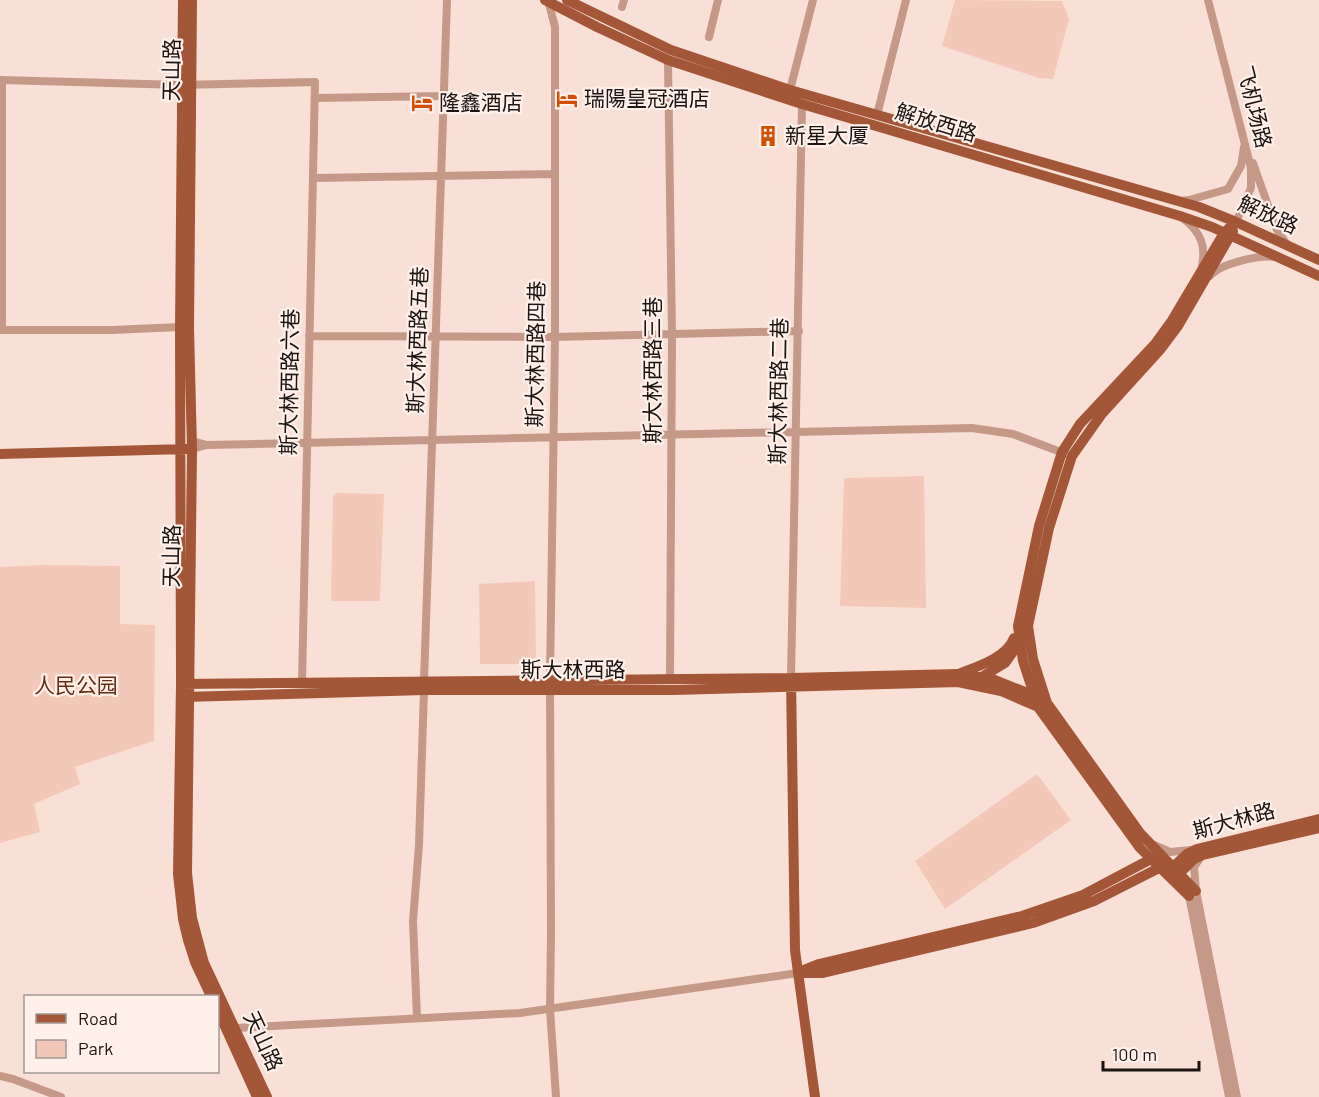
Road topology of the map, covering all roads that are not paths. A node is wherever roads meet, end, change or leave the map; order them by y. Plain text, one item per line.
1 (183, 0) edge
2 (192, 0) edge
3 (447, 0) edge
4 (567, 0) edge
5 (718, 0) edge
6 (813, 0) edge
7 (906, 0) edge
8 (1208, 0) edge
9 (547, 1) edge
10 (709, 38) dead end
11 (668, 60) junction
12 (1, 80) edge
13 (187, 85) junction
14 (790, 90) junction
15 (444, 96) junction
16 (315, 98) junction
17 (802, 104) junction
18 (877, 115) junction
19 (1245, 143) junction
20 (554, 174) junction
21 (441, 176) junction
22 (313, 178) junction
23 (1173, 201) junction
24 (1199, 207) joint
25 (1180, 216) junction
26 (1236, 222) junction
27 (1228, 234) junction
28 (1287, 246) junction
29 (1281, 258) junction
30 (1319, 260) edge
31 (1319, 276) edge
32 (1202, 278) junction
33 (180, 327) junction
34 (1, 330) edge
35 (799, 331) junction
36 (672, 334) junction
37 (436, 335) junction
38 (309, 336) junction
39 (555, 337) junction
40 (796, 432) junction
41 (671, 436) junction
42 (553, 438) junction
43 (433, 440) junction
44 (307, 443) junction
45 (180, 445) junction
46 (192, 445) junction
47 (0, 447) edge
48 (0, 454) edge
49 (1067, 454) junction
50 (1023, 626) junction
51 (1021, 641) junction
52 (962, 678) junction
53 (981, 678) junction
54 (670, 680) junction
55 (302, 682) junction
56 (791, 682) junction
57 (185, 684) junction
58 (550, 684) junction
59 (424, 686) junction
60 (185, 697) junction
61 (1040, 697) junction
62 (1038, 707) junction
63 (1319, 819) edge
64 (1319, 828) edge
65 (1148, 842) junction
66 (1200, 852) junction
67 (1151, 860) junction
68 (1170, 873) junction
69 (1192, 893) junction
70 (798, 973) junction
71 (211, 995) edge
72 (217, 995) edge
73 (219, 1000) edge
74 (550, 1009) junction
75 (219, 1012) edge
76 (417, 1018) junction
77 (231, 1030) junction
78 (0, 1076) edge
79 (61, 1097) edge
80 (257, 1097) edge
81 (267, 1097) edge
82 (556, 1097) edge
83 (815, 1097) edge
84 (1229, 1097) edge
85 (1237, 1097) edge

1 - 13 main road, 天山路
2 - 13 main road, 天山路
3 - 15 street, 斯大林西路五巷
4 - 14 main road, 解放西路
5 - 10 street
6 - 14 street
7 - 18 street
8 - 19 street, 飞机场路
9 - 11 main road, 解放西路
9 - 20 street, 斯大林西路四巷
11 - 17 main road, 解放西路
11 - 36 street, 斯大林西路三巷
12 - 13 street
12 - 34 street
13 - 16 street, 斯大林西路六巷
13 - 33 main road, 天山路
13 - 46 main road, 天山路
14 - 18 main road, 解放西路
15 - 16 street
15 - 21 street, 斯大林西路五巷
16 - 22 street, 斯大林西路六巷
17 - 25 main road, 解放西路
17 - 35 street, 斯大林西路二巷
18 - 23 main road, 解放西路
19 - 23 street
19 - 26 street, 飞机场路
19 - 28 street
20 - 21 street
20 - 39 street, 斯大林西路四巷
21 - 22 street
21 - 37 street, 斯大林西路五巷
22 - 38 street, 斯大林西路六巷
23 - 24 main road, 解放西路
24 - 26 main road, 解放路
25 - 27 main road, 解放西路
25 - 32 street
26 - 27 main road
26 - 28 main road, 解放路
27 - 29 main road, 解放西路
27 - 32 main road
28 - 30 main road, 解放路
29 - 31 main road, 解放西路
29 - 32 street
32 - 49 main road
33 - 34 street
33 - 45 main road, 天山路
35 - 36 street
35 - 40 street, 斯大林西路二巷
36 - 39 street
36 - 41 street, 斯大林西路三巷
37 - 38 street
37 - 39 street
37 - 43 street, 斯大林西路五巷
38 - 44 street, 斯大林西路六巷
39 - 42 street, 斯大林西路四巷
40 - 41 street
40 - 49 street
40 - 56 street, 斯大林西路二巷
41 - 42 street
41 - 54 street, 斯大林西路三巷
42 - 43 street
42 - 58 street, 斯大林西路四巷
43 - 44 street
43 - 59 street, 斯大林西路五巷
44 - 46 street
44 - 55 street, 斯大林西路六巷
45 - 46 main road
45 - 47 main road
45 - 48 main road
45 - 57 main road, 天山路
46 - 57 main road, 天山路
49 - 50 main road
50 - 51 main road
50 - 52 main road
50 - 61 main road
51 - 53 main road
51 - 61 main road
52 - 53 main road
52 - 56 main road, 斯大林西路
52 - 62 main road
53 - 61 main road
54 - 56 main road, 斯大林西路
54 - 58 main road, 斯大林西路
55 - 57 main road, 斯大林西路
55 - 59 main road, 斯大林西路
56 - 58 main road, 斯大林西路
56 - 70 main road
57 - 60 main road, 天山路
58 - 59 main road, 斯大林西路
58 - 74 street, 斯大林西路四巷
59 - 60 main road, 斯大林西路
59 - 76 street, 斯大林西路五巷
60 - 71 main road, 天山路
60 - 72 main road, 天山路
61 - 62 main road
61 - 65 main road
62 - 67 main road
63 - 66 main road, 斯大林路
64 - 66 main road, 斯大林路
65 - 66 street
65 - 68 main road
66 - 68 main road, 斯大林路
66 - 69 street
67 - 68 main road
67 - 70 main road
68 - 69 main road
68 - 70 main road, 斯大林路
69 - 84 street
69 - 85 street
70 - 74 street
70 - 83 main road
73 - 77 main road, 天山路
74 - 76 street
74 - 82 street, 斯大林西路四巷
75 - 77 main road, 天山路
76 - 77 street
77 - 80 main road, 天山路
77 - 81 main road, 天山路
78 - 79 street

